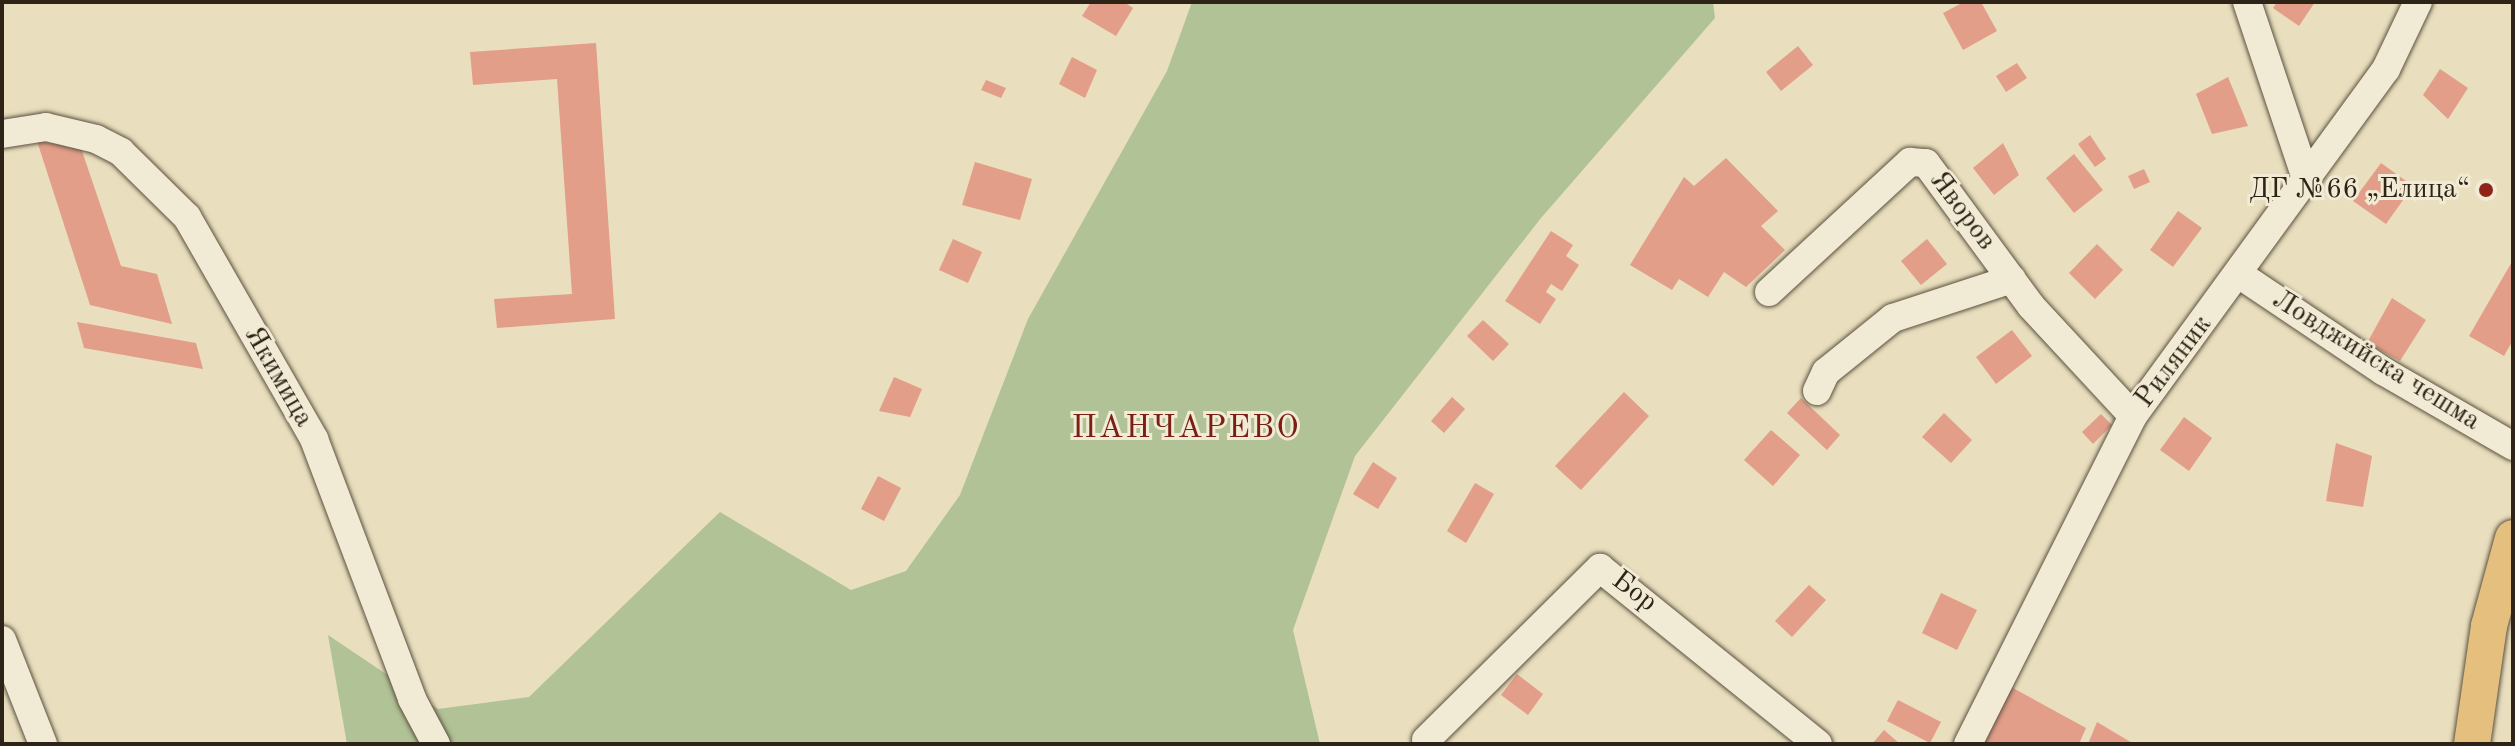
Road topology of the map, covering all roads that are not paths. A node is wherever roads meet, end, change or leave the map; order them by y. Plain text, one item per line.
1 (2247, 2) edge
2 (2418, 2) edge
3 (2, 134) edge
4 (2307, 181) junction
5 (2240, 275) junction
6 (2012, 279) junction
7 (1769, 292) dead end
8 (1817, 391) dead end
9 (2133, 416) junction
10 (2513, 446) edge
11 (2513, 538) edge
12 (2, 640) edge
13 (1426, 740) dead end
14 (43, 744) edge
15 (436, 744) edge
16 (1818, 744) edge
17 (1968, 744) edge
18 (2472, 744) edge

1 - 4 street
2 - 4 street, Риляник
3 - 15 street, Якимица
4 - 5 street, Риляник
5 - 9 street, Риляник
5 - 10 street, Ловджийска чешма
6 - 7 street, Яворов
6 - 8 street
6 - 9 street, Яворов
9 - 17 street, Риляник
11 - 18 main road
12 - 14 street
13 - 16 street, Бор

